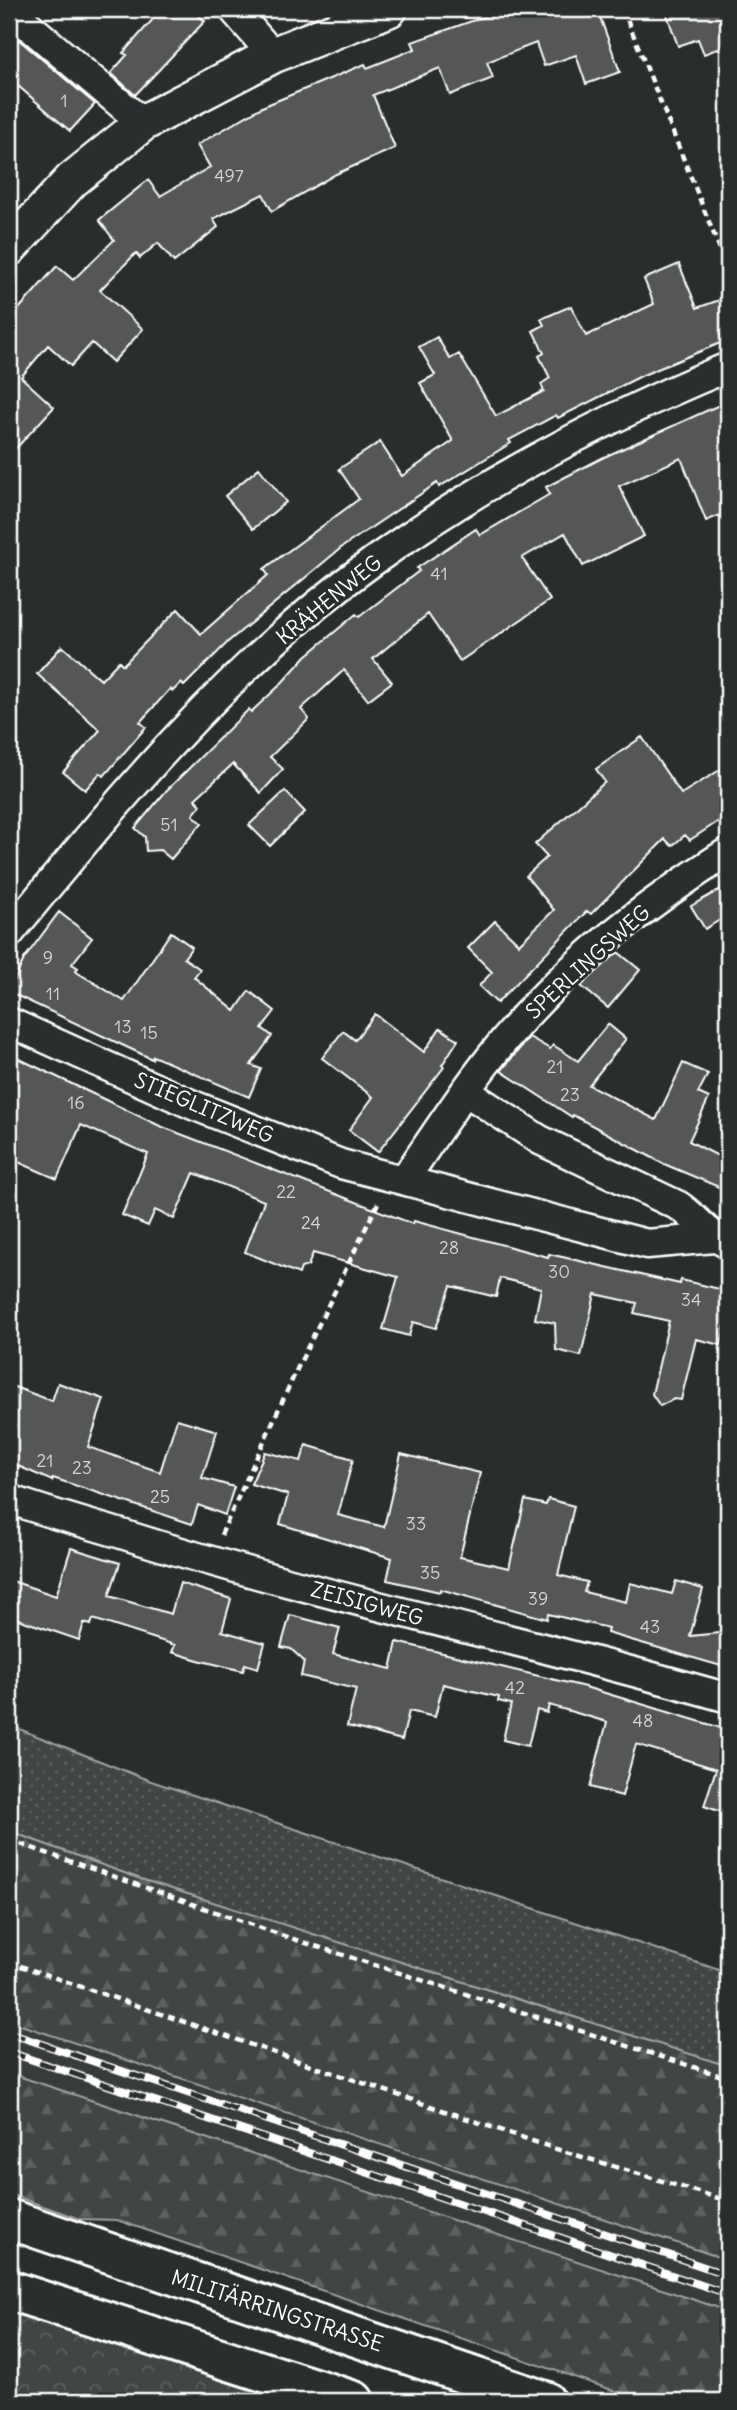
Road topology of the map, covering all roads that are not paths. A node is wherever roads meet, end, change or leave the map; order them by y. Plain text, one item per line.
1 (9, 9) edge
2 (233, 9) edge
3 (390, 9) edge
4 (273, 55) junction
5 (143, 123) junction
6 (9, 248) edge
7 (728, 367) edge
8 (728, 852) edge
9 (9, 934) edge
10 (9, 1022) edge
11 (465, 1090) junction
12 (397, 1179) junction
13 (721, 1241) edge
14 (9, 1499) edge
15 (728, 1698) edge
16 (9, 2219) edge
17 (9, 2290) edge
18 (354, 2401) edge
19 (545, 2401) edge

1 - 5 street
2 - 4 street
3 - 4 street
4 - 5 street
5 - 6 street
7 - 9 street, KRÄHENWEG
8 - 11 street, SPERLINGSWEG
10 - 12 street, STIEGLITZWEG
11 - 12 street, SPERLINGSWEG
11 - 13 street
12 - 13 street, STIEGLITZWEG
14 - 15 street, ZEISIGWEG
16 - 19 highway, MILITÄRRINGSTRASSE
17 - 18 highway

